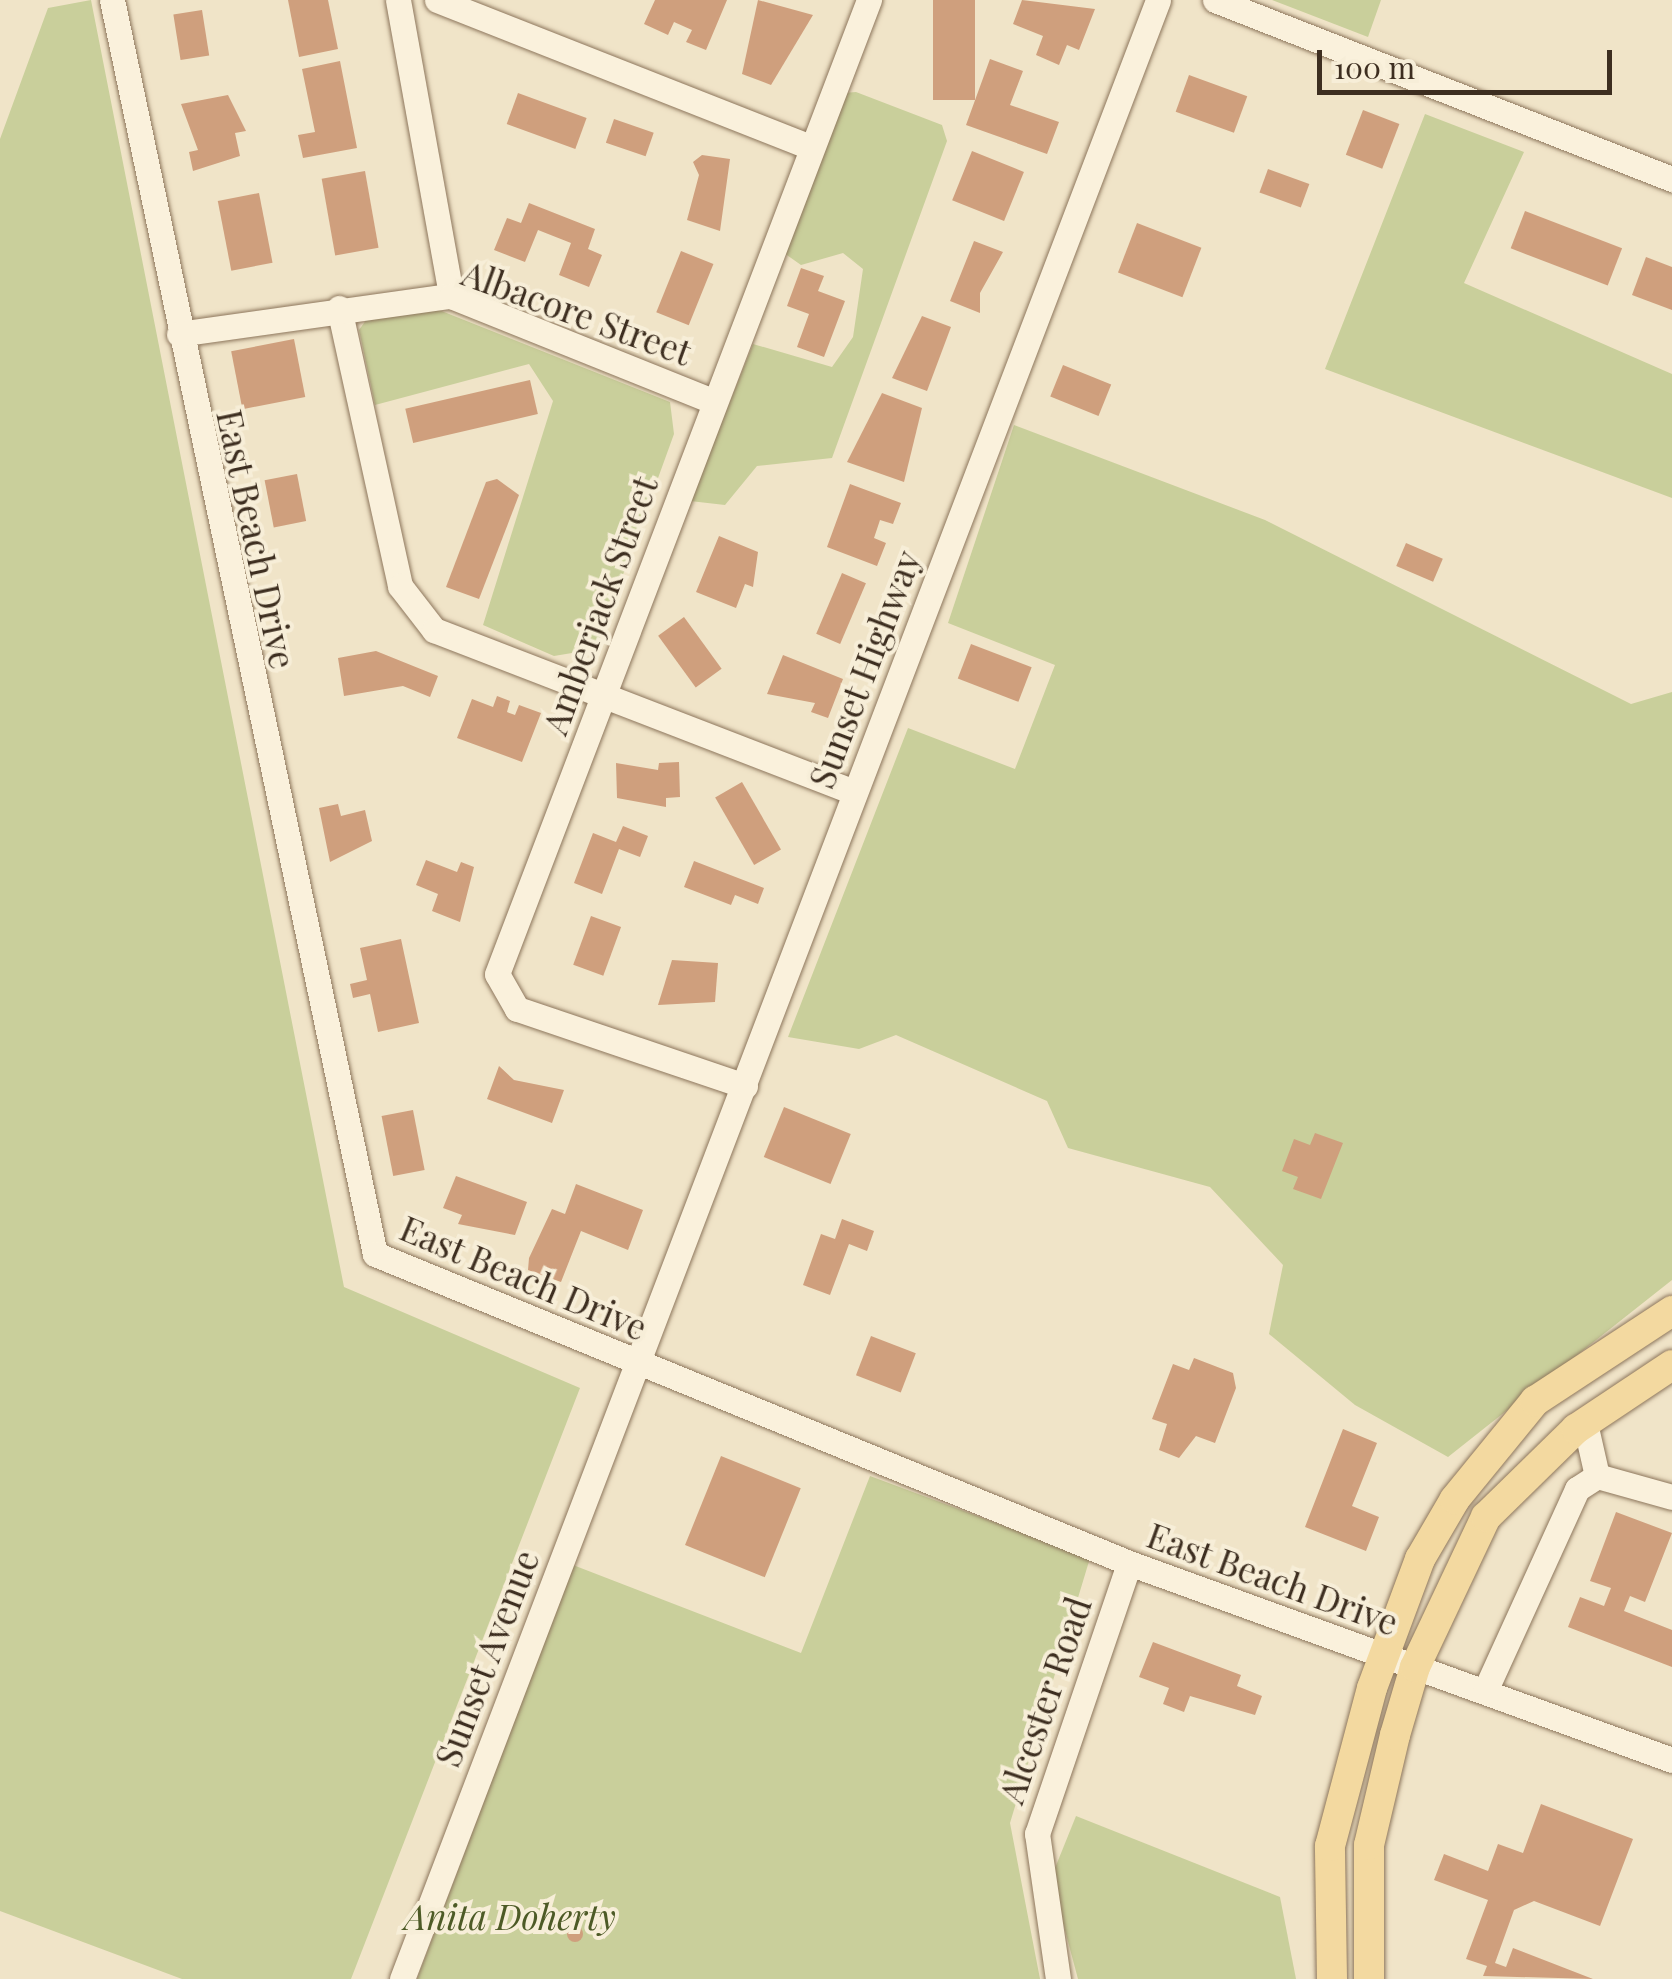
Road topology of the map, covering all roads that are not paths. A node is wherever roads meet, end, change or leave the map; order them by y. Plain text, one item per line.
1 (112, 0) edge
2 (398, 0) edge
3 (437, 0) edge
4 (870, 0) edge
5 (1158, 0) edge
6 (1215, 0) edge
7 (812, 147) junction
8 (1672, 179) edge
9 (451, 296) junction
10 (338, 308) junction
11 (179, 334) junction
12 (712, 400) junction
13 (604, 695) junction
14 (854, 792) junction
15 (745, 1086) junction
16 (1672, 1311) edge
17 (635, 1362) junction
18 (1672, 1365) edge
19 (1585, 1423) junction
20 (1597, 1476) junction
21 (1672, 1497) edge
22 (1129, 1563) junction
23 (1382, 1656) junction
24 (1415, 1667) junction
25 (1485, 1691) junction
26 (1672, 1760) edge
27 (402, 1979) edge
28 (1058, 1979) edge
29 (1332, 1979) edge
30 (1369, 1979) edge

1 - 11 street, East Beach Drive
2 - 9 street
3 - 7 street
4 - 7 street, Amberjack Street
5 - 14 street, Sunset Highway
6 - 8 street
7 - 12 street, Amberjack Street
9 - 10 street, Albacore Street
9 - 12 street, Albacore Street
10 - 11 street, Albacore Street
10 - 13 street
11 - 17 street, East Beach Drive
12 - 13 street, Amberjack Street
13 - 14 street
13 - 15 street, Amberjack Street
14 - 15 street, Sunset Highway
15 - 17 street, Sunset Highway
16 - 23 main road
17 - 22 street, East Beach Drive
17 - 27 street, Sunset Avenue
18 - 19 main road
19 - 20 street
19 - 24 main road
20 - 21 street
20 - 25 street
22 - 23 street, East Beach Drive
22 - 28 street, Alcester Road
23 - 24 street, East Beach Drive
23 - 29 main road
24 - 25 street, East Beach Drive
24 - 30 main road
25 - 26 street, East Beach Drive

